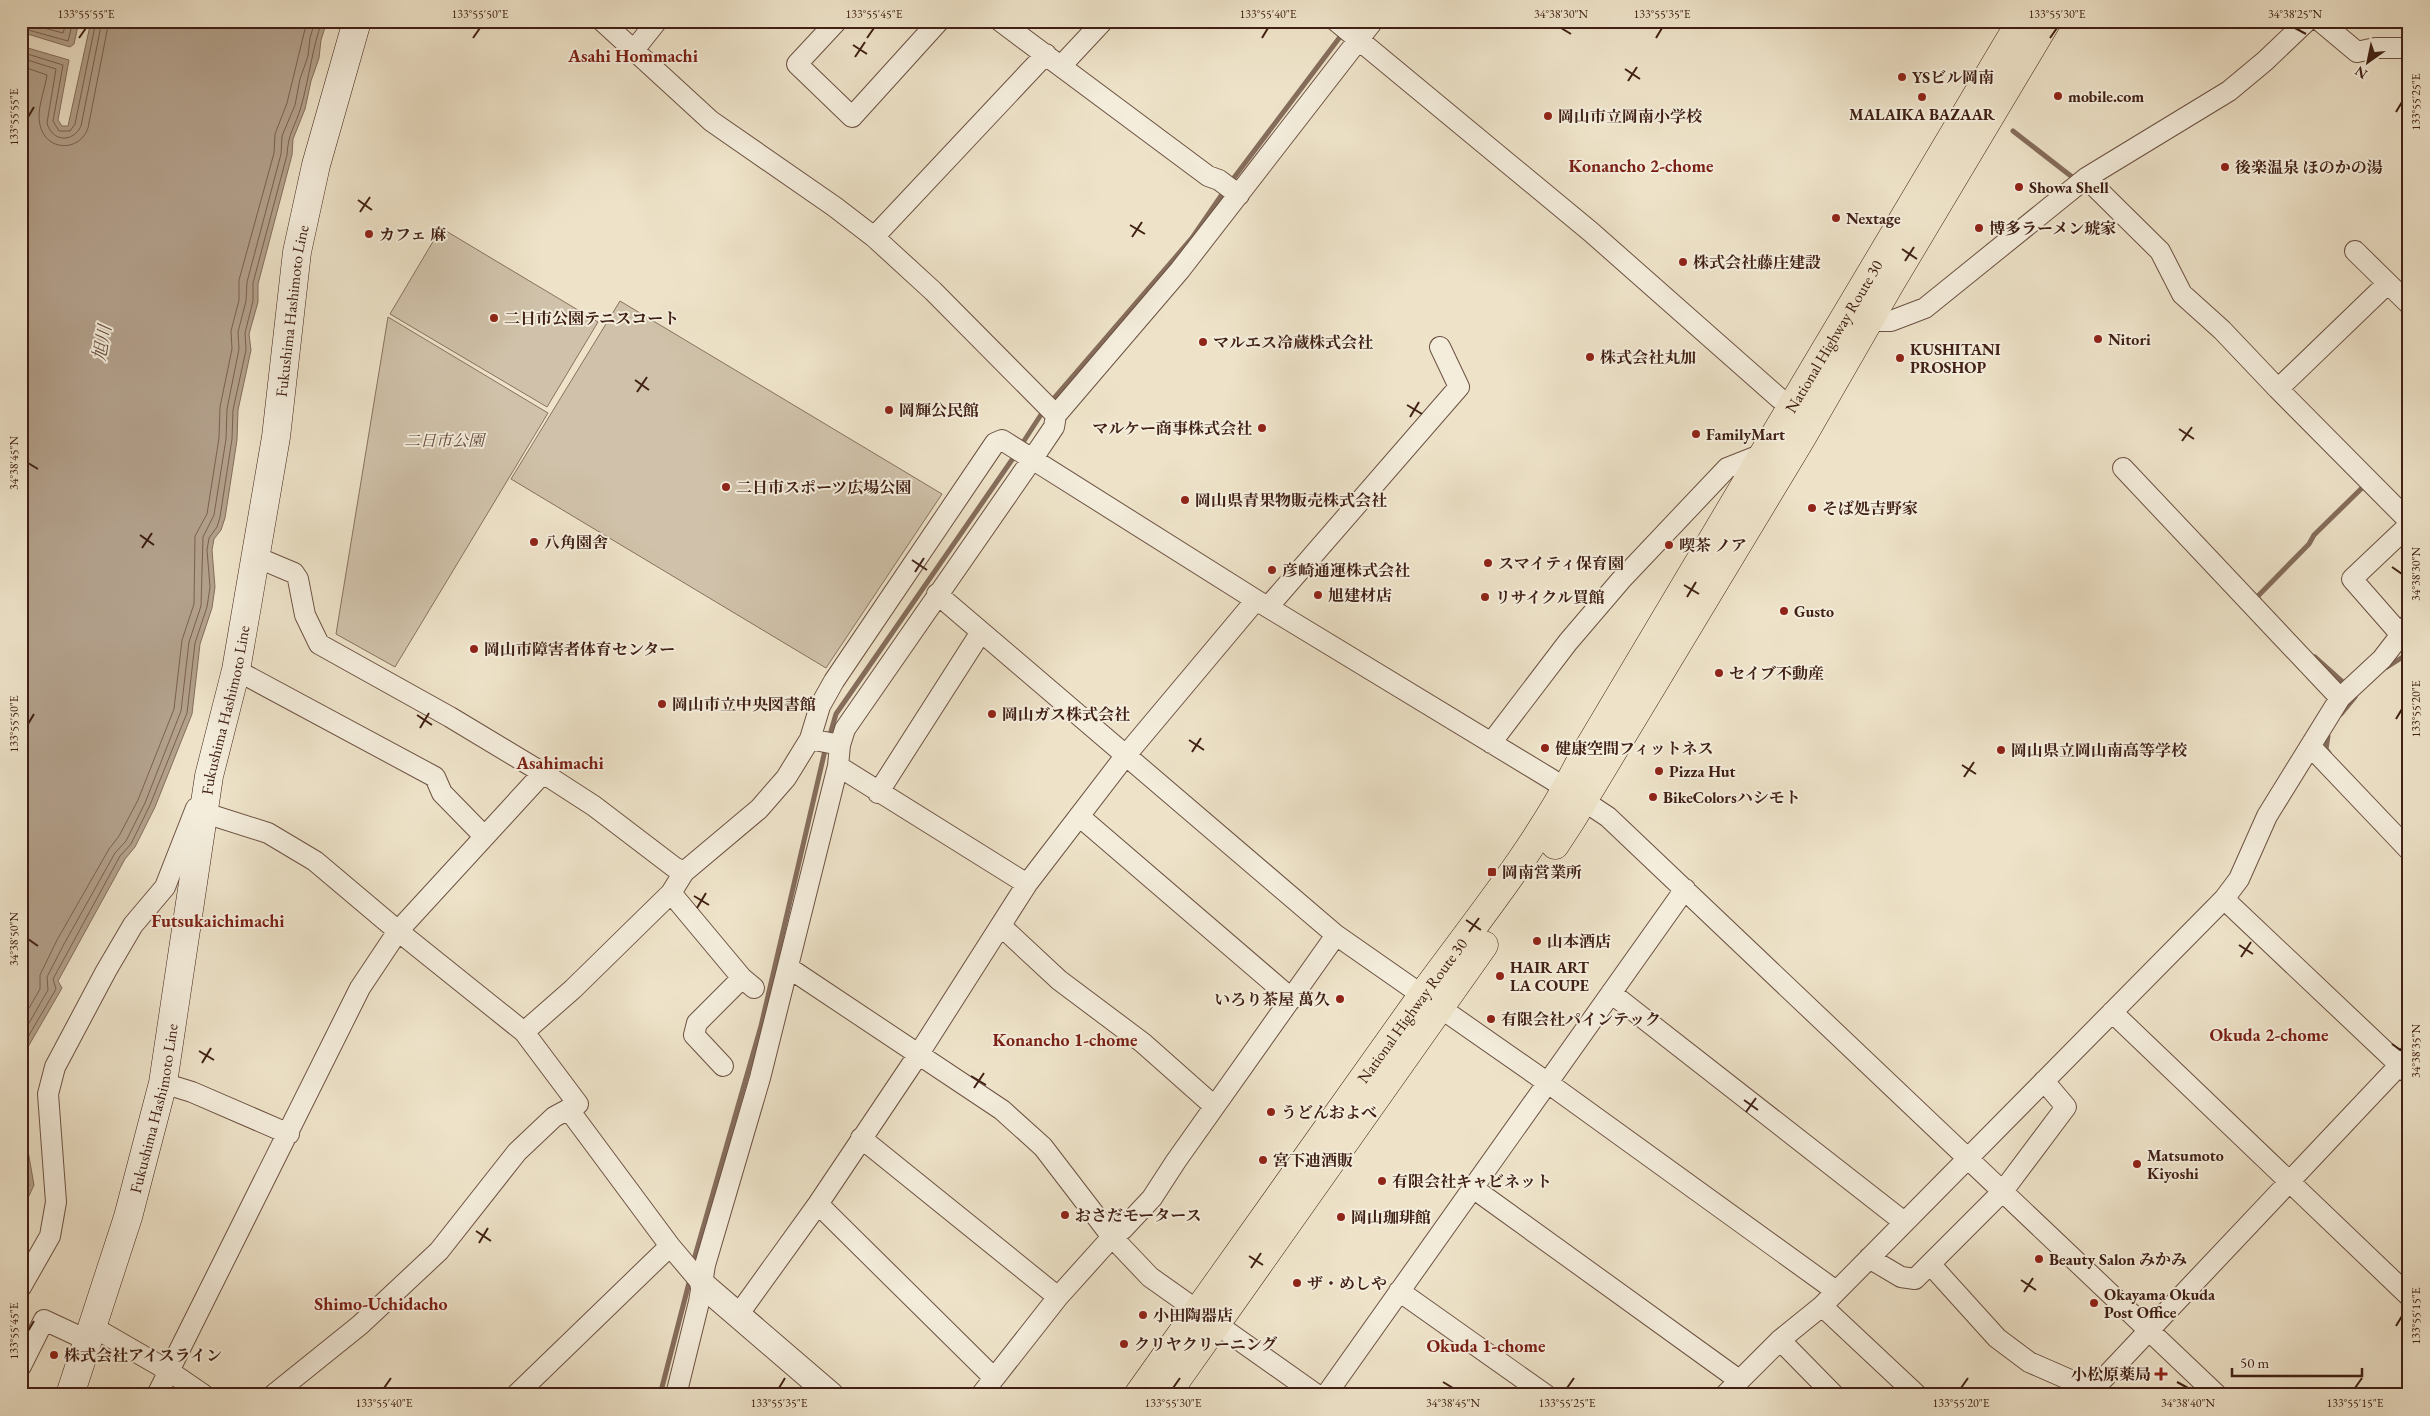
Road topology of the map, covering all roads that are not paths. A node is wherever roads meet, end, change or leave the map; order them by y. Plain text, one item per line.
1 (357, 21) edge
2 (602, 21) edge
3 (657, 21) edge
4 (837, 21) edge
5 (939, 21) edge
6 (1000, 21) edge
7 (1103, 21) edge
8 (1373, 21) edge
9 (2022, 21) edge
10 (2047, 21) edge
11 (2308, 21) edge
12 (2320, 21) edge
13 (1338, 23) edge
14 (1357, 38) junction
15 (2409, 48) edge
16 (634, 50) junction
17 (1046, 54) junction
18 (1061, 66) junction
19 (2081, 182) junction
20 (1237, 193) junction
21 (874, 237) junction
22 (2355, 251) dead end
23 (2388, 284) junction
24 (2409, 304) edge
25 (1860, 315) junction
26 (1440, 347) dead end
27 (2278, 389) junction
28 (1051, 409) junction
29 (1802, 413) junction
30 (1765, 453) junction
31 (1030, 457) junction
32 (2123, 468) dead end
33 (2409, 523) edge
34 (256, 557) junction
35 (937, 594) junction
36 (1262, 603) junction
37 (2405, 630) edge
38 (981, 632) junction
39 (236, 670) junction
40 (2340, 698) junction
41 (827, 742) junction
42 (1491, 743) junction
43 (2311, 747) junction
44 (1126, 755) junction
45 (838, 766) junction
46 (543, 773) junction
47 (209, 776) junction
48 (878, 793) junction
49 (1575, 795) junction
50 (205, 813) junction
51 (1079, 816) junction
52 (484, 836) junction
53 (2409, 850) edge
54 (684, 872) junction
55 (1027, 884) junction
56 (1685, 889) junction
57 (671, 893) junction
58 (2224, 899) junction
59 (1001, 926) junction
60 (398, 931) junction
61 (1336, 935) junction
62 (789, 968) junction
63 (1611, 993) junction
64 (1292, 999) junction
65 (1430, 1001) junction
66 (2112, 1012) junction
67 (524, 1032) junction
68 (918, 1055) junction
69 (2406, 1065) edge
70 (723, 1066) dead end
71 (2044, 1081) junction
72 (163, 1083) junction
73 (1548, 1083) junction
74 (1214, 1106) junction
75 (569, 1110) junction
76 (289, 1134) junction
77 (861, 1138) junction
78 (1970, 1158) junction
79 (2289, 1182) junction
80 (1473, 1188) junction
81 (2003, 1191) junction
82 (818, 1204) junction
83 (1904, 1222) junction
84 (1112, 1237) junction
85 (670, 1246) junction
86 (1869, 1258) junction
87 (1931, 1265) junction
88 (696, 1277) junction
89 (21, 1287) edge
90 (1399, 1291) junction
91 (1836, 1291) junction
92 (2409, 1296) edge
93 (1058, 1297) junction
94 (1822, 1306) junction
95 (738, 1315) junction
96 (1206, 1317) junction
97 (2148, 1330) junction
98 (91, 1334) junction
99 (1780, 1340) junction
100 (21, 1366) edge
101 (169, 1371) junction
102 (994, 1378) junction
103 (1739, 1380) junction
104 (2092, 1393) edge
105 (70, 1395) edge
106 (157, 1395) edge
107 (204, 1395) edge
108 (273, 1395) edge
109 (516, 1395) edge
110 (676, 1395) edge
111 (831, 1395) edge
112 (981, 1395) edge
113 (1138, 1395) edge
114 (1166, 1395) edge
115 (1317, 1395) edge
116 (1326, 1395) edge
117 (1546, 1395) edge
118 (1726, 1395) edge
119 (1834, 1395) edge
120 (1918, 1395) edge
121 (2217, 1395) edge

1 - 34 main road, Fukushima Hashimoto Line
2 - 16 street
3 - 16 street
4 - 5 street
6 - 17 street
7 - 18 street
8 - 14 street
9 - 25 highway, National Highway Route 30
10 - 25 highway, National Highway Route 30
11 - 19 street
12 - 15 street
13 - 14 street
14 - 20 street
14 - 29 street
16 - 21 street
17 - 18 street
17 - 21 street
18 - 20 street
19 - 25 street
19 - 27 street
20 - 28 street
21 - 28 street
22 - 23 street
23 - 24 street
23 - 27 street
25 - 29 highway, National Highway Route 30
26 - 36 street
27 - 33 street
28 - 31 street
29 - 30 highway, National Highway Route 30
29 - 49 highway, National Highway Route 30
30 - 42 street
30 - 49 highway, National Highway Route 30
31 - 35 street
31 - 36 street
31 - 41 street
32 - 40 street
33 - 37 street
34 - 39 main road, Fukushima Hashimoto Line
34 - 46 street
35 - 38 street
35 - 41 street
36 - 42 street
36 - 44 street
37 - 40 street
38 - 44 street
38 - 48 street
39 - 47 main road, Fukushima Hashimoto Line
39 - 52 street
40 - 43 street
41 - 45 street
41 - 54 street
42 - 49 street
43 - 53 street
43 - 58 street
44 - 51 street
44 - 61 street
45 - 48 street
45 - 62 street
46 - 52 street
46 - 54 street
47 - 50 main road, Fukushima Hashimoto Line
47 - 89 street
48 - 55 street
49 - 56 street
49 - 65 highway, National Highway Route 30
50 - 60 street
50 - 72 main road, Fukushima Hashimoto Line
51 - 55 street
51 - 64 street
52 - 60 street
54 - 57 street
55 - 59 street
56 - 63 street
56 - 78 street
57 - 67 street
57 - 70 street
58 - 66 street
58 - 69 street
59 - 68 street
59 - 74 street
60 - 67 street
60 - 76 street
61 - 64 street
61 - 65 street
62 - 68 street
62 - 88 street
63 - 73 street
63 - 83 street
64 - 74 street
65 - 73 street
65 - 96 highway, National Highway Route 30
66 - 71 street
66 - 79 street
67 - 75 street
68 - 77 street
68 - 84 street
69 - 79 street
71 - 78 street
71 - 81 street
72 - 76 street
72 - 98 main road, Fukushima Hashimoto Line
73 - 80 street
73 - 91 street
74 - 84 street
75 - 85 street
75 - 108 street
76 - 101 street
77 - 82 street
77 - 93 street
78 - 81 street
78 - 83 street
79 - 92 street
79 - 97 street
80 - 90 street
80 - 103 street
81 - 87 street
81 - 97 street
82 - 95 street
82 - 102 street
83 - 86 street
84 - 93 street
84 - 96 street
85 - 88 street
85 - 109 street
86 - 87 street
86 - 91 street
87 - 104 street
88 - 95 street
88 - 110 street
90 - 116 street
90 - 117 street
91 - 94 street
93 - 102 street
94 - 99 street
94 - 120 street
95 - 111 street
96 - 113 highway, National Highway Route 30
96 - 114 highway, National Highway Route 30
96 - 115 street
97 - 104 street
97 - 121 street
98 - 100 street
98 - 101 street
98 - 105 main road, Fukushima Hashimoto Line
99 - 103 street
99 - 119 street
101 - 106 street
101 - 107 street
102 - 112 street
103 - 118 street

